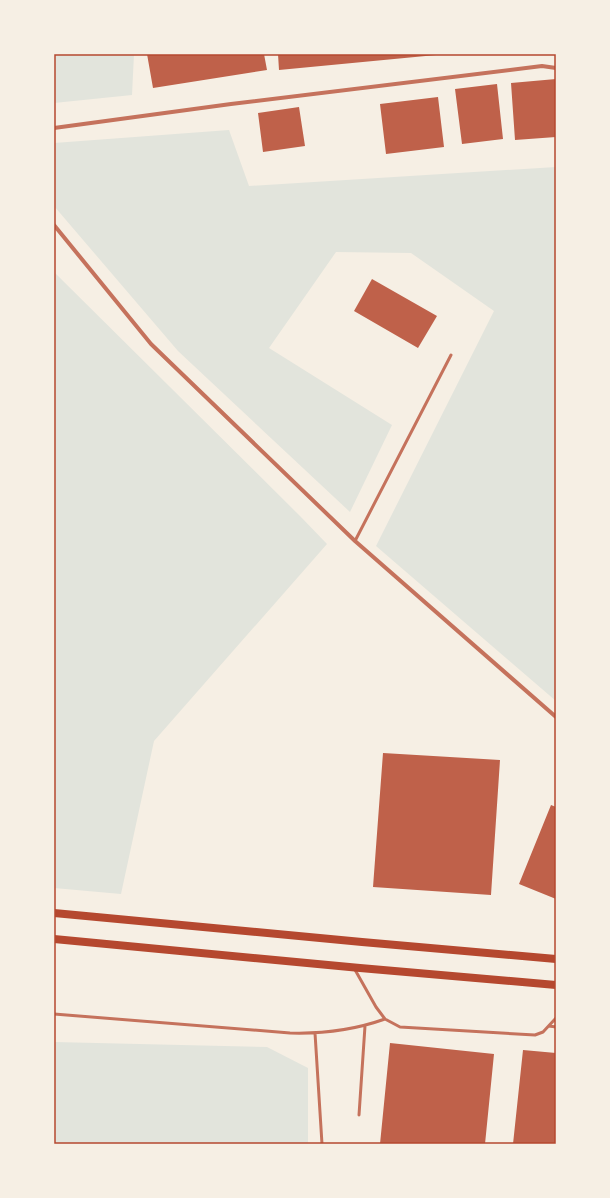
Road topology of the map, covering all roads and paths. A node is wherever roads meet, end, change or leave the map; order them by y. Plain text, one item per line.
1 (556, 68) edge
2 (54, 128) edge
3 (54, 225) edge
4 (451, 355) dead end
5 (355, 541) junction
6 (556, 717) edge
7 (54, 913) edge
8 (54, 939) edge
9 (556, 959) edge
10 (353, 967) junction
11 (556, 985) edge
12 (54, 1014) edge
13 (556, 1018) edge
14 (385, 1019) junction
15 (365, 1026) junction
16 (550, 1026) junction
17 (556, 1027) edge
18 (316, 1034) junction
19 (359, 1116) dead end
20 (322, 1144) edge

1 - 2 street
3 - 5 street
4 - 5 lane
5 - 6 street
7 - 9 main road
8 - 10 main road
10 - 11 main road
10 - 14 lane
12 - 18 lane
13 - 16 lane
14 - 15 lane
14 - 16 lane
15 - 18 lane
15 - 19 lane
16 - 17 lane
18 - 20 lane

